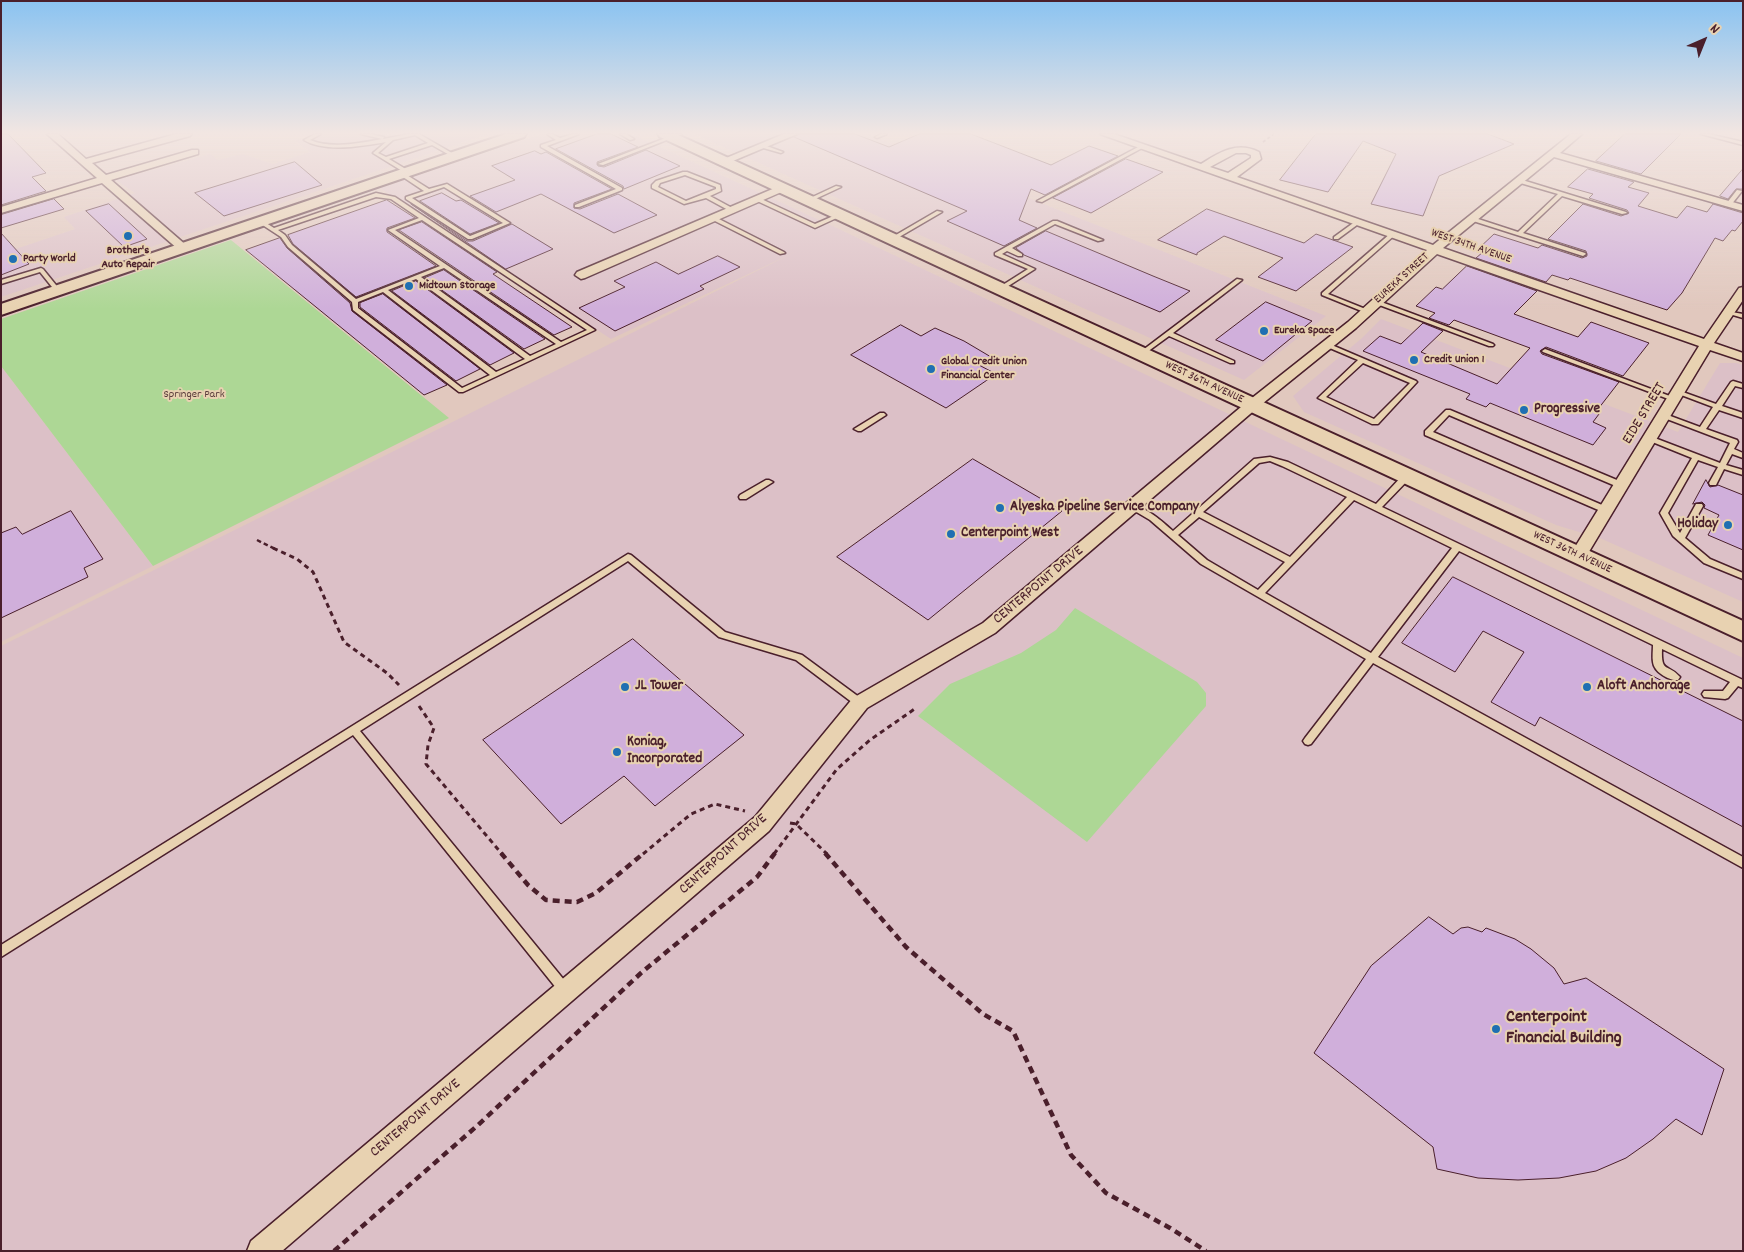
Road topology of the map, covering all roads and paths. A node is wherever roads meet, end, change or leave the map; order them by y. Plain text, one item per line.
1 (59, 192) edge
2 (119, 192) edge
3 (363, 192) edge
4 (424, 192) edge
5 (457, 192) edge
6 (611, 192) edge
7 (664, 192) edge
8 (716, 192) edge
9 (772, 192) edge
10 (792, 192) edge
11 (826, 192) edge
12 (1056, 192) edge
13 (1273, 192) edge
14 (1506, 192) edge
15 (1555, 192) edge
16 (1688, 192) edge
17 (1737, 192) edge
18 (360, 194) junction
19 (1561, 194) junction
20 (706, 196) junction
21 (757, 199) junction
22 (809, 200) junction
23 (1040, 201) dead end
24 (1729, 204) junction
25 (577, 206) dead end
26 (1743, 208) edge
27 (1, 210) edge
28 (732, 210) junction
29 (939, 212) dead end
30 (1624, 213) dead end
31 (840, 215) junction
32 (422, 218) junction
33 (714, 218) junction
34 (1472, 219) junction
35 (1358, 222) junction
36 (267, 226) junction
37 (1393, 234) junction
38 (1519, 234) junction
39 (1336, 238) dead end
40 (892, 239) junction
41 (1100, 240) dead end
42 (183, 248) junction
43 (1007, 248) junction
44 (1436, 249) junction
45 (782, 253) dead end
46 (1020, 254) dead end
47 (1583, 254) dead end
48 (1034, 262) dead end
49 (445, 266) junction
50 (1032, 269) junction
51 (581, 276) dead end
52 (417, 277) junction
53 (1239, 280) dead end
54 (1, 282) edge
55 (1000, 289) junction
56 (384, 290) junction
57 (58, 291) junction
58 (1743, 291) edge
59 (356, 302) junction
60 (1376, 302) junction
61 (1, 310) edge
62 (1366, 312) junction
63 (1728, 312) junction
64 (1743, 316) edge
65 (592, 330) joint
66 (1167, 333) junction
67 (560, 344) junction
68 (1707, 344) junction
69 (1327, 345) junction
70 (1491, 345) dead end
71 (1545, 351) dead end
72 (1140, 354) junction
73 (1743, 357) edge
74 (529, 359) junction
75 (1362, 360) junction
76 (1232, 362) dead end
77 (495, 375) junction
78 (1743, 386) edge
79 (1676, 395) junction
80 (1252, 405) junction
81 (1717, 406) junction
82 (882, 415) dead end
83 (1663, 416) junction
84 (1743, 416) edge
85 (858, 430) dead end
86 (1702, 430) junction
87 (1649, 438) junction
88 (1734, 442) junction
89 (1743, 445) edge
90 (1730, 450) junction
91 (1743, 456) edge
92 (1696, 457) junction
93 (1722, 466) junction
94 (1743, 473) edge
95 (1406, 477) junction
96 (769, 482) dead end
97 (1712, 483) dead end
98 (1621, 485) junction
99 (1353, 496) junction
100 (743, 497) dead end
101 (1699, 506) dead end
102 (1132, 507) junction
103 (1377, 508) junction
104 (1606, 510) junction
105 (1198, 513) junction
106 (1173, 535) junction
107 (1681, 538) junction
108 (1458, 546) junction
109 (1578, 556) junction
110 (1290, 561) junction
111 (1743, 576) edge
112 (1259, 594) junction
113 (1743, 632) edge
114 (1658, 644) junction
115 (1372, 658) junction
116 (1675, 677) dead end
117 (1739, 683) edge
118 (1707, 694) dead end
119 (860, 703) junction
120 (916, 708) dead end
121 (354, 730) junction
122 (1308, 740) dead end
123 (1743, 863) edge
124 (1, 952) edge
125 (566, 992) junction
126 (262, 1251) edge
127 (334, 1251) edge

1 - 27 street
2 - 42 street
3 - 18 main road
4 - 5 lane
6 - 25 lane
7 - 20 lane
8 - 20 lane
9 - 21 street
10 - 22 main road, WEST 36TH AVENUE
11 - 22 lane
12 - 23 lane
13 - 35 street, WEST 34TH AVENUE
14 - 34 street, EUREKA STREET
15 - 19 lane
16 - 24 street
17 - 24 lane
18 - 32 lane
18 - 36 main road
19 - 30 lane
19 - 38 lane
20 - 28 lane
21 - 28 street
21 - 31 lane
22 - 31 main road, WEST 36TH AVENUE
24 - 26 street
28 - 33 street
29 - 40 lane
31 - 40 main road, WEST 36TH AVENUE
32 - 49 lane
32 - 65 lane
33 - 45 lane
33 - 51 street
34 - 38 lane
34 - 44 street, EUREKA STREET
35 - 37 street, WEST 34TH AVENUE
35 - 39 lane
36 - 42 main road
36 - 59 lane
37 - 44 street, WEST 34TH AVENUE
37 - 62 lane
38 - 47 lane
40 - 55 main road, WEST 36TH AVENUE
41 - 43 lane
42 - 57 main road
43 - 46 lane
43 - 50 lane
44 - 60 street, EUREKA STREET
44 - 68 street, WEST 34TH AVENUE
48 - 50 lane
49 - 52 lane
49 - 67 lane
50 - 55 lane
52 - 56 lane
52 - 74 lane
53 - 66 lane
54 - 57 lane
55 - 72 main road, WEST 36TH AVENUE
56 - 59 lane
56 - 77 lane
57 - 61 main road
58 - 63 street, EIDE STREET
59 - 77 lane
60 - 62 street, EUREKA STREET
60 - 70 lane
62 - 69 street, EUREKA STREET
63 - 64 lane
63 - 68 street, EIDE STREET
65 - 67 lane
66 - 72 lane
66 - 76 lane
67 - 74 lane
68 - 73 street, WEST 34TH AVENUE
68 - 79 street, EIDE STREET
69 - 75 lane
69 - 80 street, EUREKA STREET
71 - 79 lane
72 - 80 main road, WEST 36TH AVENUE
74 - 77 lane
75 - 75 lane
78 - 81 lane
79 - 81 lane
79 - 83 street, EIDE STREET
80 - 95 main road, WEST 36TH AVENUE
80 - 102 street, CENTERPOINT DRIVE
81 - 84 lane
81 - 86 lane
82 - 85 lane
83 - 86 lane
83 - 87 street, EIDE STREET
86 - 88 lane
87 - 92 lane
87 - 98 street, EIDE STREET
88 - 89 lane
88 - 90 lane
90 - 91 lane
90 - 93 lane
92 - 93 lane
92 - 107 lane
93 - 94 lane
93 - 97 lane
95 - 103 lane
95 - 109 main road, WEST 36TH AVENUE
96 - 100 lane
98 - 104 street, EIDE STREET
98 - 104 lane
99 - 103 lane
99 - 105 lane
99 - 110 lane
101 - 107 lane
102 - 106 lane
102 - 119 street, CENTERPOINT DRIVE
103 - 108 lane
104 - 109 street, EIDE STREET
105 - 106 lane
105 - 110 lane
106 - 112 lane
107 - 111 lane
108 - 114 lane
108 - 115 lane
109 - 113 main road, WEST 36TH AVENUE
110 - 112 lane
112 - 115 lane
114 - 116 lane
114 - 117 lane
115 - 122 lane
115 - 123 lane
117 - 118 lane
119 - 121 lane
119 - 125 street, CENTERPOINT DRIVE
120 - 127 path
121 - 124 lane
121 - 125 lane
125 - 126 street, CENTERPOINT DRIVE

